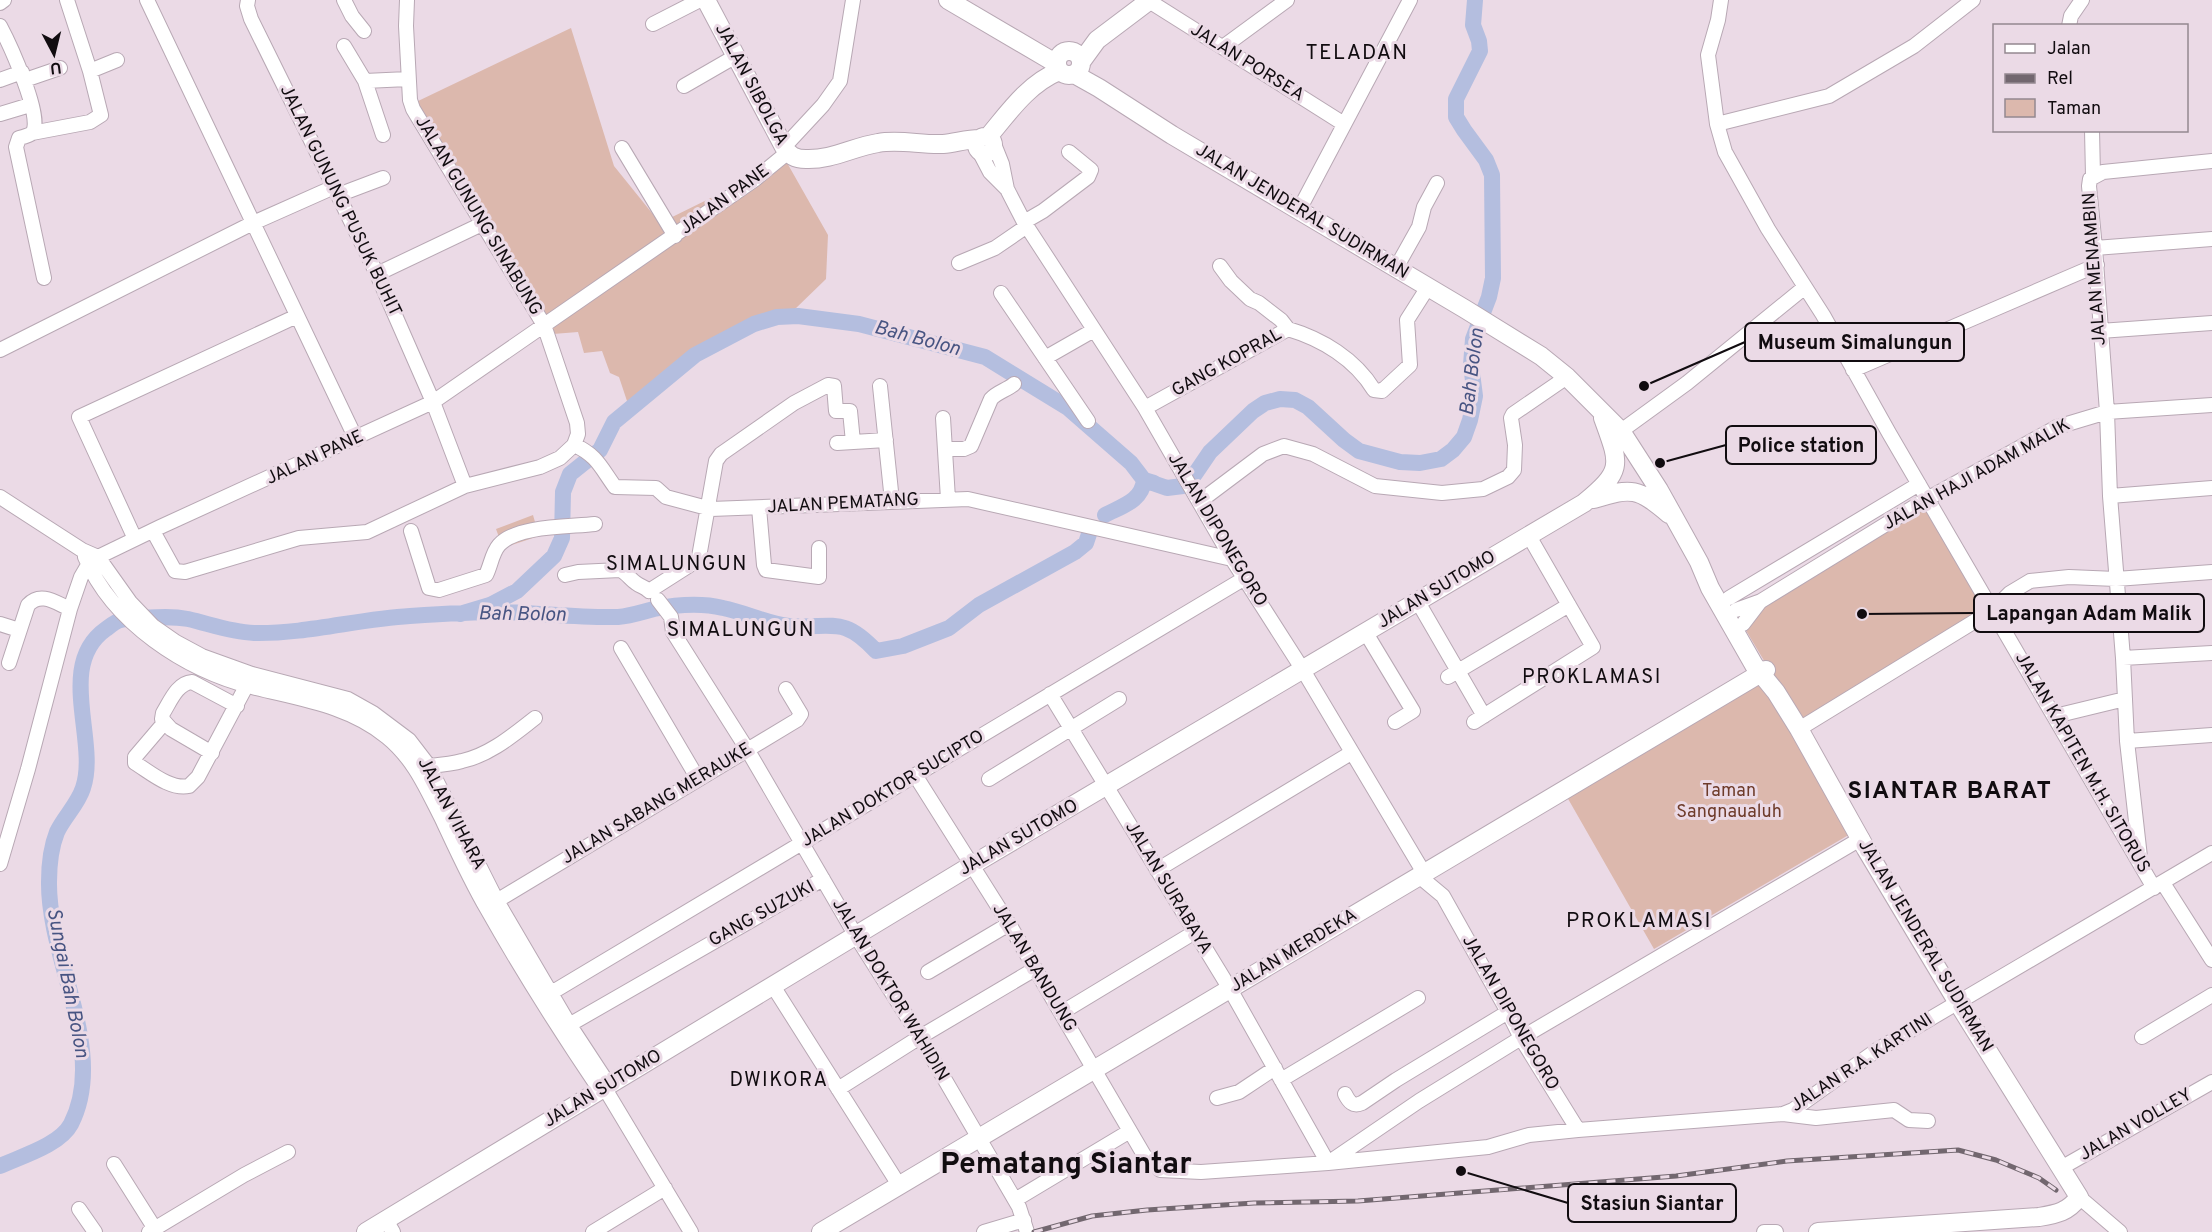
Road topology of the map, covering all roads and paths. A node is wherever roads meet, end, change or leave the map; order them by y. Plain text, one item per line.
1 (68, 0) edge
2 (147, 0) edge
3 (248, 0) edge
4 (344, 0) edge
5 (407, 0) edge
6 (700, 0) edge
7 (706, 0) edge
8 (853, 0) edge
9 (1150, 0) edge
10 (1287, 0) edge
11 (1410, 0) edge
12 (1721, 0) edge
13 (1973, 0) edge
14 (2082, 0) edge
15 (955, 2) edge
16 (653, 24) dead end
17 (2070, 24) edge
18 (0, 26) edge
19 (364, 31) dead end
20 (344, 46) dead end
21 (1223, 47) junction
22 (736, 56) junction
23 (117, 60) dead end
24 (1071, 65) junction
25 (60, 68) dead end
26 (90, 70) junction
27 (23, 76) junction
28 (408, 79) junction
29 (0, 80) edge
30 (365, 81) junction
31 (684, 86) dead end
32 (30, 105) junction
33 (0, 114) edge
34 (1344, 124) junction
35 (1717, 124) junction
36 (2092, 132) edge
37 (32, 133) junction
38 (383, 135) dead end
39 (984, 144) junction
40 (622, 148) dead end
41 (785, 150) junction
42 (1069, 152) dead end
43 (2212, 161) edge
44 (2093, 176) junction
45 (384, 178) dead end
46 (1437, 183) dead end
47 (336, 191) junction
48 (1299, 210) junction
49 (253, 223) junction
50 (482, 224) junction
51 (1025, 224) junction
52 (675, 236) junction
53 (2212, 238) edge
54 (2095, 248) junction
55 (959, 263) dead end
56 (2097, 265) junction
57 (1220, 266) dead end
58 (1396, 268) junction
59 (377, 274) junction
60 (44, 278) dead end
61 (1428, 287) junction
62 (1805, 287) junction
63 (1001, 293) dead end
64 (297, 316) junction
65 (2212, 323) edge
66 (544, 325) junction
67 (1288, 329) junction
68 (1094, 330) junction
69 (2100, 331) junction
70 (0, 350) edge
71 (1045, 358) junction
72 (1853, 370) junction
73 (1567, 377) junction
74 (1014, 384) dead end
75 (880, 386) dead end
76 (433, 402) junction
77 (2212, 405) edge
78 (1145, 408) junction
79 (1601, 412) junction
80 (2107, 412) junction
81 (942, 418) dead end
82 (1088, 421) dead end
83 (1621, 431) junction
84 (356, 439) junction
85 (886, 440) junction
86 (837, 442) dead end
87 (853, 442) junction
88 (574, 445) junction
89 (945, 449) junction
90 (1919, 484) junction
91 (465, 486) junction
92 (2212, 488) edge
93 (2110, 496) junction
94 (0, 497) edge
95 (948, 499) junction
96 (1197, 499) junction
97 (1928, 499) junction
98 (892, 501) junction
99 (1584, 503) junction
100 (709, 508) junction
101 (759, 508) junction
102 (1675, 519) junction
103 (595, 524) dead end
104 (153, 531) junction
105 (411, 531) dead end
106 (1529, 536) junction
107 (135, 539) junction
108 (819, 548) dead end
109 (1232, 559) junction
110 (93, 561) junction
111 (1699, 562) junction
112 (2212, 572) edge
113 (565, 575) dead end
114 (1245, 578) junction
115 (2116, 579) junction
116 (658, 600) dead end
117 (1418, 602) junction
118 (1569, 605) junction
119 (70, 609) junction
120 (1993, 610) junction
121 (1736, 611) junction
122 (0, 624) edge
123 (19, 630) junction
124 (1366, 633) junction
125 (621, 648) dead end
126 (2212, 653) edge
127 (2123, 658) junction
128 (9, 663) dead end
129 (1303, 670) junction
130 (1763, 672) junction
131 (1453, 674) junction
132 (250, 680) junction
133 (786, 689) dead end
134 (1050, 694) junction
135 (1119, 699) dead end
136 (2125, 699) junction
137 (237, 706) junction
138 (2055, 716) junction
139 (535, 718) dead end
140 (1395, 722) dead end
141 (164, 723) junction
142 (1072, 729) junction
143 (1799, 729) junction
144 (2212, 735) edge
145 (2127, 741) junction
146 (747, 749) junction
147 (212, 753) junction
148 (1352, 753) junction
149 (417, 759) junction
150 (429, 766) junction
151 (915, 775) junction
152 (698, 779) junction
153 (989, 779) dead end
154 (1107, 786) junction
155 (457, 838) junction
156 (1862, 838) junction
157 (803, 845) junction
158 (2212, 853) edge
159 (2141, 862) junction
160 (0, 864) edge
161 (972, 865) junction
162 (1157, 870) junction
163 (1426, 872) junction
164 (823, 879) junction
165 (2158, 885) junction
166 (492, 904) junction
167 (1009, 924) junction
168 (1195, 932) junction
169 (856, 936) junction
170 (2212, 960) edge
171 (1035, 969) junction
172 (928, 972) dead end
173 (773, 986) junction
174 (1230, 989) junction
175 (2212, 995) edge
176 (546, 996) junction
177 (1418, 998) dead end
178 (1958, 1002) junction
179 (1508, 1012) junction
180 (1061, 1013) junction
181 (564, 1027) junction
182 (920, 1037) junction
183 (2142, 1037) dead end
184 (1521, 1038) junction
185 (1095, 1070) junction
186 (1278, 1074) junction
187 (2212, 1082) edge
188 (604, 1087) junction
189 (838, 1089) junction
190 (1345, 1094) dead end
191 (1217, 1098) dead end
192 (1783, 1114) junction
193 (1928, 1121) dead end
194 (1578, 1130) junction
195 (1130, 1131) junction
196 (978, 1139) junction
197 (288, 1152) dead end
198 (1328, 1163) junction
199 (114, 1164) dead end
200 (2061, 1168) junction
201 (899, 1185) junction
202 (665, 1188) junction
203 (2079, 1197) junction
204 (1015, 1200) junction
205 (80, 1209) dead end
206 (389, 1226) edge
207 (1026, 1226) edge
208 (154, 1231) edge
209 (95, 1232) edge
210 (366, 1232) edge
211 (593, 1232) edge
212 (691, 1232) edge
213 (821, 1232) edge
214 (984, 1232) edge
215 (1764, 1232) edge
216 (1776, 1232) edge
217 (1818, 1232) edge
218 (2120, 1232) edge

1 - 26 street
2 - 49 street
3 - 47 street, JALAN GUNUNG PUSUK BUHIT
4 - 19 street
5 - 28 street, JALAN GUNUNG SINABUNG
6 - 16 street
7 - 22 main road, JALAN SIBOLGA
8 - 41 street, JALAN PANE
9 - 21 street, JALAN PORSEA
9 - 24 main road
10 - 21 street
11 - 34 street
12 - 35 street, JALAN KAPITEN M.H. SITORUS
13 - 35 street
14 - 17 street
15 - 24 main road, JALAN JENDERAL SUDIRMAN
18 - 27 street
20 - 30 street
21 - 34 street, JALAN PORSEA
22 - 31 street
22 - 41 main road, JALAN SIBOLGA
23 - 26 street
24 - 39 main road
24 - 48 main road, JALAN JENDERAL SUDIRMAN
25 - 27 street
26 - 37 street
27 - 29 street
27 - 32 street
28 - 30 street
28 - 50 street, JALAN GUNUNG SINABUNG
30 - 38 street
32 - 33 street
32 - 37 street
34 - 48 street
35 - 62 street, JALAN KAPITEN M.H. SITORUS
36 - 44 street
37 - 60 street
39 - 41 main road, JALAN SIBOLGA
39 - 51 street, JALAN DIPONEGORO
40 - 52 street
41 - 52 street, JALAN PANE
42 - 51 street
43 - 44 street, JALAN MENAMBIN
44 - 54 street, JALAN MENAMBIN
45 - 47 street
46 - 58 street
47 - 49 street
47 - 59 street, JALAN GUNUNG PUSUK BUHIT
48 - 58 main road, JALAN JENDERAL SUDIRMAN
49 - 64 street
49 - 70 street
50 - 59 street
50 - 66 street, JALAN GUNUNG SINABUNG
51 - 55 street
51 - 68 street, JALAN DIPONEGORO
52 - 66 street, JALAN PANE
53 - 54 street
54 - 56 street, JALAN MENAMBIN
56 - 69 street, JALAN MENAMBIN
56 - 72 street
57 - 67 street
58 - 61 main road, JALAN JENDERAL SUDIRMAN
59 - 76 street, JALAN GUNUNG PUSUK BUHIT
61 - 67 street, GANG KOPRAL
61 - 73 main road, JALAN JENDERAL SUDIRMAN
62 - 72 street, JALAN KAPITEN M.H. SITORUS
62 - 83 street
63 - 71 street
64 - 84 street
64 - 107 street
65 - 69 street
66 - 76 street, JALAN PANE
66 - 88 street, JALAN GUNUNG SINABUNG
67 - 78 street, GANG KOPRAL
68 - 71 street
68 - 78 street, JALAN DIPONEGORO
69 - 80 street, JALAN MENAMBIN
71 - 82 street
72 - 90 street, JALAN KAPITEN M.H. SITORUS
73 - 79 main road, JALAN JENDERAL SUDIRMAN
73 - 96 street
74 - 89 street
75 - 85 street
76 - 84 street, JALAN PANE
76 - 91 street, JALAN GUNUNG PUSUK BUHIT
77 - 80 street, JALAN HAJI ADAM MALIK
78 - 96 street, JALAN DIPONEGORO
79 - 83 main road, JALAN JENDERAL SUDIRMAN
79 - 99 main road, JALAN SUTOMO
80 - 93 street, JALAN MENAMBIN
80 - 97 street, JALAN HAJI ADAM MALIK
81 - 89 street
83 - 102 main road, JALAN JENDERAL SUDIRMAN
84 - 104 street, JALAN PANE
85 - 87 street
85 - 98 street
86 - 87 street
87 - 100 street
88 - 91 street
88 - 100 street, JALAN PEMATANG
89 - 95 street
90 - 97 street, JALAN KAPITEN M.H. SITORUS
90 - 121 street
91 - 104 street
92 - 93 street
93 - 115 street, JALAN MENAMBIN
94 - 110 street
95 - 98 street, JALAN PEMATANG
95 - 109 street, JALAN PEMATANG
96 - 109 street, JALAN DIPONEGORO
97 - 120 street, JALAN KAPITEN M.H. SITORUS
97 - 121 street, JALAN HAJI ADAM MALIK
98 - 101 street, JALAN PEMATANG
99 - 102 main road
99 - 106 main road, JALAN SUTOMO
100 - 101 street, JALAN PEMATANG
100 - 113 street
101 - 108 street
102 - 111 main road, JALAN JENDERAL SUDIRMAN
103 - 105 street
104 - 107 street, JALAN PANE
106 - 117 main road, JALAN SUTOMO
106 - 118 street
107 - 110 street, JALAN PANE
109 - 114 street, JALAN DIPONEGORO
110 - 119 street
110 - 132 street, JALAN VIHARA
111 - 121 main road, JALAN JENDERAL SUDIRMAN
111 - 130 main road, JALAN JENDERAL SUDIRMAN
112 - 115 street
114 - 129 street, JALAN DIPONEGORO
114 - 134 street, JALAN DOKTOR SUCIPTO
115 - 120 street
115 - 127 street, JALAN MENAMBIN
116 - 146 street, JALAN DOKTOR WAHIDIN
117 - 124 main road, JALAN SUTOMO
117 - 131 street
118 - 131 street
118 - 131 street
119 - 123 street
119 - 160 street
120 - 138 street, JALAN KAPITEN M.H. SITORUS
120 - 143 street
121 - 130 main road, JALAN JENDERAL SUDIRMAN
122 - 123 street
123 - 128 street
124 - 129 main road, JALAN SUTOMO
124 - 140 street
125 - 152 street
126 - 127 street
127 - 136 street, JALAN MENAMBIN
129 - 148 street, JALAN DIPONEGORO
129 - 154 main road, JALAN SUTOMO
130 - 143 main road, JALAN JENDERAL SUDIRMAN
130 - 163 main road, JALAN MERDEKA
132 - 137 street
132 - 149 street, JALAN VIHARA
133 - 146 street, JALAN SABANG MERAUKE
134 - 142 street, JALAN SURABAYA
134 - 151 street, JALAN DOKTOR SUCIPTO
135 - 142 street
136 - 138 street
136 - 145 street, JALAN MENAMBIN
137 - 141 street
137 - 147 street
138 - 159 street, JALAN KAPITEN M.H. SITORUS
139 - 150 street
141 - 147 street
141 - 147 street
142 - 153 street
142 - 154 street, JALAN SURABAYA
143 - 156 main road, JALAN JENDERAL SUDIRMAN
144 - 145 street
145 - 159 street, JALAN MENAMBIN
146 - 152 street, JALAN SABANG MERAUKE
146 - 157 street, JALAN DOKTOR WAHIDIN
148 - 162 street
148 - 163 street, JALAN DIPONEGORO
149 - 150 street, JALAN VIHARA
149 - 155 street, JALAN VIHARA
150 - 155 street, JALAN VIHARA
151 - 157 street, JALAN DOKTOR SUCIPTO
151 - 161 street, JALAN BANDUNG
152 - 166 street, JALAN SABANG MERAUKE
154 - 161 main road, JALAN SUTOMO
154 - 162 street, JALAN SURABAYA
155 - 166 street, JALAN VIHARA
156 - 178 main road, JALAN JENDERAL SUDIRMAN
156 - 184 street
157 - 164 street, JALAN DOKTOR WAHIDIN
157 - 176 street, JALAN DOKTOR SUCIPTO
158 - 165 street, JALAN R.A. KARTINI
159 - 165 street, JALAN KAPITEN M.H. SITORUS
161 - 167 street, JALAN BANDUNG
161 - 169 main road, JALAN SUTOMO
162 - 168 street, JALAN SURABAYA
163 - 174 main road, JALAN MERDEKA
163 - 179 street, JALAN DIPONEGORO
164 - 169 street, JALAN DOKTOR WAHIDIN
164 - 181 street, GANG SUZUKI
165 - 170 street, JALAN KAPITEN M.H. SITORUS
165 - 178 street, JALAN R.A. KARTINI
166 - 176 street, JALAN VIHARA
167 - 171 street, JALAN BANDUNG
167 - 172 street
168 - 174 street, JALAN SURABAYA
168 - 180 street
169 - 173 main road, JALAN SUTOMO
169 - 182 street, JALAN DOKTOR WAHIDIN
171 - 180 street, JALAN BANDUNG
171 - 182 street
173 - 188 main road, JALAN SUTOMO
173 - 189 street
174 - 185 main road, JALAN MERDEKA
174 - 186 street, JALAN SURABAYA
175 - 183 street
176 - 181 street, JALAN VIHARA
177 - 186 street
178 - 192 street, JALAN R.A. KARTINI
178 - 200 main road, JALAN JENDERAL SUDIRMAN
179 - 184 street, JALAN DIPONEGORO
179 - 190 street
180 - 185 street, JALAN BANDUNG
181 - 188 street, JALAN VIHARA
182 - 189 street
182 - 196 street, JALAN DOKTOR WAHIDIN
184 - 194 street, JALAN DIPONEGORO
184 - 198 street
185 - 195 street, JALAN BANDUNG
185 - 196 main road, JALAN MERDEKA
186 - 191 street
186 - 198 street, JALAN SURABAYA
187 - 200 street, JALAN VOLLEY
188 - 202 street, JALAN VIHARA
188 - 206 main road, JALAN SUTOMO
189 - 201 street
192 - 193 street
192 - 194 street, JALAN R.A. KARTINI
194 - 198 street, JALAN R.A. KARTINI
195 - 198 street, JALAN BANDUNG
195 - 204 street
196 - 201 main road, JALAN MERDEKA
196 - 204 street, JALAN DOKTOR WAHIDIN
197 - 208 street
199 - 208 street
200 - 203 main road, JALAN JENDERAL SUDIRMAN
201 - 213 main road, JALAN MERDEKA
202 - 211 street
202 - 212 street, JALAN VIHARA
203 - 217 main road
203 - 218 street
204 - 207 street, JALAN DOKTOR WAHIDIN
205 - 209 street
206 - 210 main road, JALAN SUTOMO
207 - 214 street
215 - 216 street

